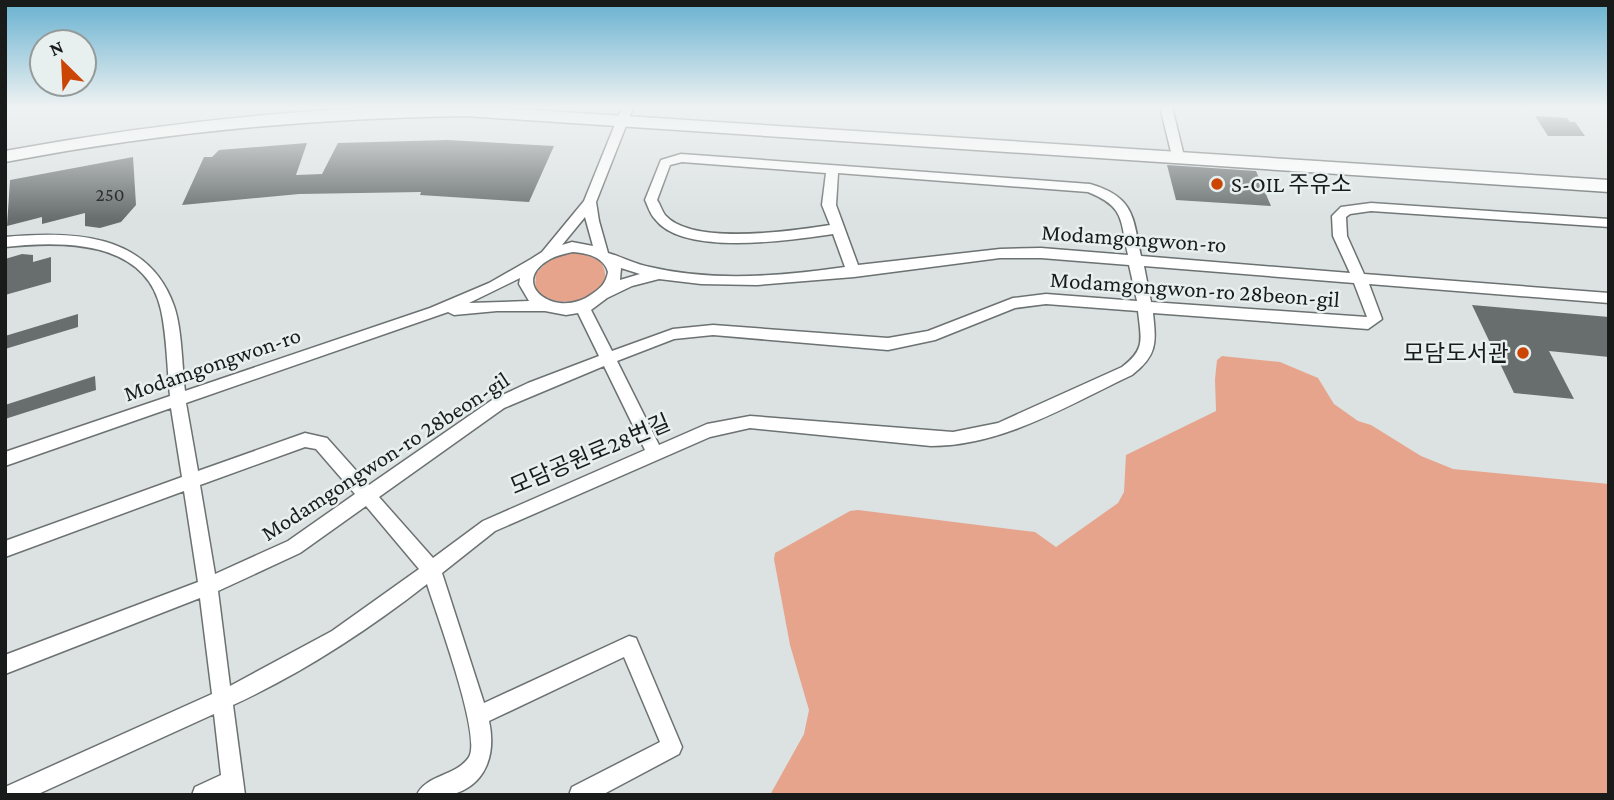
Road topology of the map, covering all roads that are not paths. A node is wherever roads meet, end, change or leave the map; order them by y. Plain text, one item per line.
1 (79, 144) edge
2 (611, 144) edge
3 (1094, 144) edge
4 (1176, 144) edge
5 (1177, 150) junction
6 (5, 157) edge
7 (832, 170) junction
8 (1609, 172) edge
9 (1609, 186) edge
10 (590, 202) junction
11 (1609, 223) edge
12 (836, 229) junction
13 (5, 242) edge
14 (604, 255) junction
15 (540, 259) junction
16 (1135, 260) junction
17 (854, 272) junction
18 (656, 276) junction
19 (1359, 278) junction
20 (604, 293) junction
21 (1609, 298) edge
22 (545, 306) junction
23 (582, 306) junction
24 (1145, 306) junction
25 (435, 312) junction
26 (608, 358) junction
27 (178, 400) junction
28 (655, 453) junction
29 (5, 459) edge
30 (189, 481) junction
31 (367, 495) junction
32 (5, 549) edge
33 (432, 570) junction
34 (208, 586) junction
35 (5, 665) edge
36 (223, 701) junction
37 (478, 716) junction
38 (233, 788) edge
39 (10, 795) edge
40 (203, 795) edge
41 (428, 795) edge
42 (580, 795) edge

1 - 6 street
2 - 10 street
3 - 5 street
4 - 5 street
5 - 8 street
5 - 9 street
7 - 12 street
7 - 12 street, 모담공원로28번길
7 - 16 street, 모담공원로28번길
10 - 14 street
10 - 15 street
11 - 19 street
12 - 17 street
13 - 27 street
14 - 15 street
14 - 18 street
14 - 20 street
15 - 22 street
15 - 25 street
16 - 17 street, Modamgongwon-ro
16 - 19 street, Modamgongwon-ro
16 - 24 street, 모담공원로28번길
17 - 18 street, Modamgongwon-ro
18 - 20 street
19 - 21 street, Modamgongwon-ro
19 - 24 street, Modamgongwon-ro 28beon-gil
20 - 23 street
22 - 23 street
22 - 25 street
23 - 26 street
24 - 26 street, Modamgongwon-ro 28beon-gil
24 - 28 street, 모담공원로28번길
25 - 27 street, Modamgongwon-ro
26 - 28 street
26 - 31 street, Modamgongwon-ro 28beon-gil
27 - 29 street, Modamgongwon-ro
27 - 30 street
28 - 33 street, 모담공원로28번길
30 - 31 street
30 - 32 street
30 - 34 street
31 - 33 street
31 - 34 street, Modamgongwon-ro 28beon-gil
33 - 36 street, 모담공원로28번길
33 - 37 street
34 - 35 street, Modamgongwon-ro 28beon-gil
34 - 36 street
36 - 38 street
36 - 39 street, 모담공원로28번길
37 - 41 street
37 - 42 street
38 - 40 street

